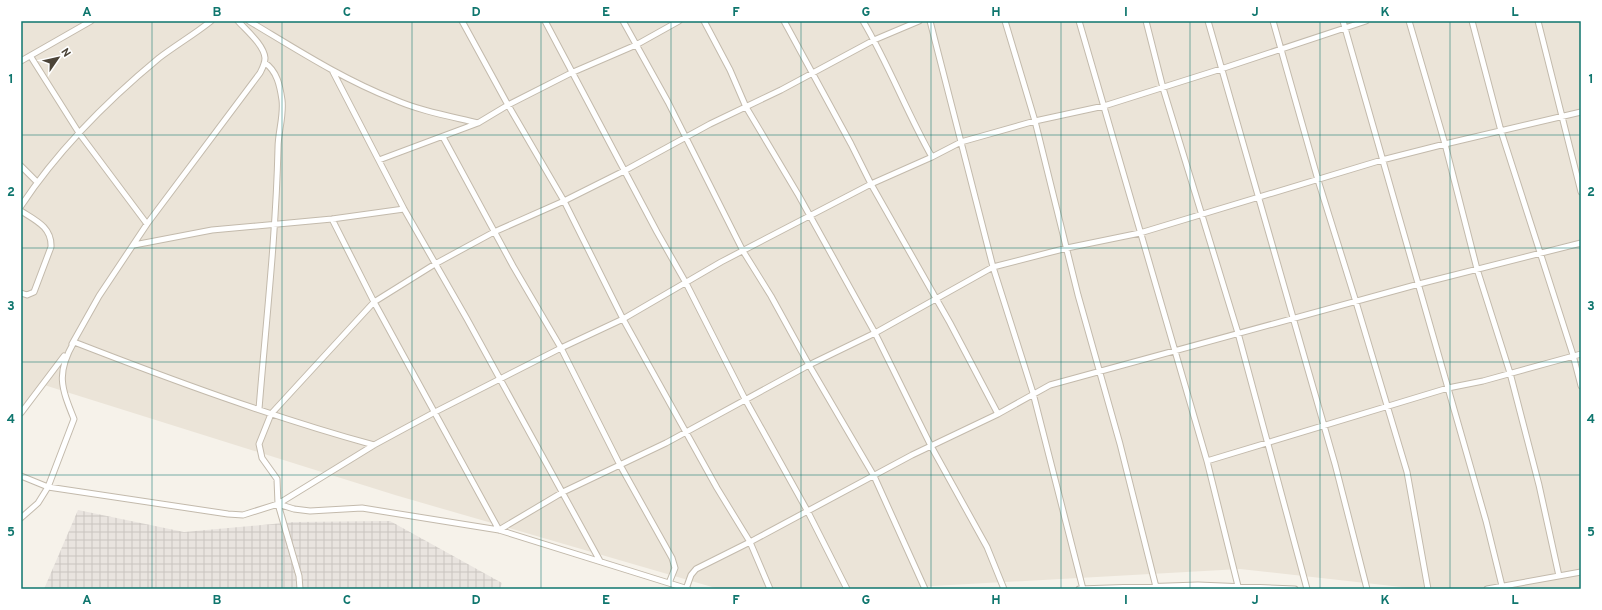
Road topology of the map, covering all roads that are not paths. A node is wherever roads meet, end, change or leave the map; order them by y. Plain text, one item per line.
1 (91, 21) edge
2 (211, 21) edge
3 (238, 21) edge
4 (249, 21) edge
5 (462, 21) edge
6 (545, 21) edge
7 (623, 21) edge
8 (678, 21) edge
9 (704, 21) edge
10 (784, 21) edge
11 (863, 21) edge
12 (919, 21) edge
13 (930, 21) edge
14 (1005, 21) edge
15 (1079, 21) edge
16 (1146, 21) edge
17 (1208, 21) edge
18 (1273, 21) edge
19 (1343, 21) edge
20 (1366, 21) edge
21 (1409, 21) edge
22 (1472, 21) edge
23 (1538, 21) edge
24 (1345, 28) junction
25 (874, 40) junction
26 (636, 45) junction
27 (1282, 49) junction
28 (31, 57) junction
29 (21, 61) edge
30 (265, 63) junction
31 (1222, 69) junction
32 (333, 72) junction
33 (571, 73) junction
34 (812, 74) junction
35 (1163, 88) junction
36 (508, 105) junction
37 (1104, 106) junction
38 (746, 107) junction
39 (1581, 112) edge
40 (1562, 117) junction
41 (1035, 121) junction
42 (478, 123) junction
43 (1501, 131) junction
44 (78, 133) junction
45 (443, 137) junction
46 (686, 137) junction
47 (961, 142) junction
48 (1445, 144) junction
49 (932, 157) junction
50 (379, 160) junction
51 (1382, 160) junction
52 (21, 166) edge
53 (624, 171) junction
54 (1318, 180) junction
55 (37, 182) junction
56 (871, 184) junction
57 (1581, 192) edge
58 (1259, 197) junction
59 (564, 201) junction
60 (21, 206) edge
61 (404, 209) junction
62 (21, 211) edge
63 (1201, 215) junction
64 (809, 217) junction
65 (332, 219) junction
66 (275, 223) junction
67 (148, 224) junction
68 (494, 232) junction
69 (1140, 233) junction
70 (1581, 243) edge
71 (134, 245) junction
72 (1067, 248) junction
73 (743, 251) junction
74 (1541, 254) junction
75 (435, 264) junction
76 (993, 267) junction
77 (1477, 269) junction
78 (686, 283) junction
79 (1419, 284) junction
80 (21, 293) edge
81 (936, 300) junction
82 (374, 302) junction
83 (1356, 302) junction
84 (623, 319) junction
85 (1293, 319) junction
86 (875, 333) junction
87 (1238, 333) junction
88 (74, 342) junction
89 (561, 348) junction
90 (1174, 351) junction
91 (1581, 354) edge
92 (1574, 355) junction
93 (809, 366) junction
94 (1100, 372) junction
95 (1510, 373) junction
96 (500, 380) junction
97 (1581, 386) edge
98 (1448, 388) junction
99 (1033, 393) junction
100 (745, 399) junction
101 (1387, 407) junction
102 (259, 409) junction
103 (435, 412) junction
104 (21, 413) edge
105 (271, 414) junction
106 (998, 414) junction
107 (1324, 425) junction
108 (686, 432) junction
109 (1267, 441) junction
110 (374, 445) junction
111 (931, 446) junction
112 (1207, 461) junction
113 (620, 465) junction
114 (21, 476) edge
115 (874, 476) junction
116 (48, 488) junction
117 (563, 492) junction
118 (278, 504) junction
119 (808, 512) junction
120 (21, 518) edge
121 (499, 530) junction
122 (750, 542) junction
123 (600, 561) junction
124 (1581, 572) edge
125 (1559, 576) junction
126 (669, 583) junction
127 (1238, 586) junction
128 (1502, 586) junction
129 (1156, 587) junction
130 (1137, 588) edge
131 (300, 589) edge
132 (687, 589) edge
133 (770, 589) edge
134 (847, 589) edge
135 (926, 589) edge
136 (1004, 589) edge
137 (1079, 589) edge
138 (1083, 589) edge
139 (1295, 589) edge
140 (1307, 589) edge
141 (1367, 589) edge
142 (1428, 589) edge
143 (1488, 589) edge

1 - 28 street
2 - 44 street
3 - 30 street
4 - 32 street
5 - 36 street
6 - 33 street
7 - 26 street
8 - 26 street
9 - 38 street
10 - 34 street
11 - 25 street
12 - 25 street
13 - 47 street
14 - 41 street
15 - 37 street
16 - 35 street
17 - 31 street
18 - 27 street
19 - 24 street
20 - 24 street
21 - 48 street
22 - 43 street
23 - 40 street
24 - 27 street
24 - 51 street
25 - 34 street
25 - 49 street
26 - 33 street
26 - 46 street
27 - 31 street
27 - 54 street
28 - 29 street
28 - 44 street
30 - 66 street
30 - 67 street
31 - 35 street
31 - 58 street
32 - 42 street
32 - 50 street
33 - 36 street
33 - 53 street
34 - 38 street
34 - 56 street
35 - 37 street
35 - 63 street
36 - 42 street
36 - 59 street
37 - 41 street
37 - 69 street
38 - 46 street
38 - 64 street
39 - 40 street
40 - 43 street
40 - 57 street
41 - 47 street
41 - 72 street
42 - 45 street
43 - 48 street
43 - 74 street
44 - 55 street
44 - 67 street
45 - 50 street
45 - 68 street
46 - 53 street
46 - 73 street
47 - 49 street
47 - 76 street
48 - 51 street
48 - 77 street
49 - 56 street
50 - 61 street
51 - 54 street
51 - 79 street
52 - 55 street
53 - 59 street
53 - 78 street
54 - 58 street
54 - 83 street
55 - 60 street
56 - 64 street
56 - 81 street
58 - 63 street
58 - 85 street
59 - 68 street
59 - 84 street
61 - 65 street
61 - 75 street
62 - 80 street
63 - 69 street
63 - 87 street
64 - 73 street
64 - 86 street
65 - 66 street
65 - 82 street
66 - 71 street
66 - 102 street
67 - 71 street
68 - 75 street
68 - 89 street
69 - 72 street
69 - 90 street
70 - 74 street
71 - 88 street
72 - 76 street
72 - 94 street
73 - 78 street
73 - 93 street
74 - 77 street
74 - 92 street
75 - 82 street
75 - 96 street
76 - 81 street
76 - 99 street
77 - 79 street
77 - 95 street
78 - 84 street
78 - 100 street
79 - 83 street
79 - 98 street
81 - 86 street
81 - 106 street
82 - 103 street
82 - 105 street
83 - 85 street
83 - 101 street
84 - 89 street
84 - 108 street
85 - 87 street
85 - 107 street
86 - 93 street
86 - 111 street
87 - 90 street
87 - 109 street
88 - 102 street
88 - 104 street
88 - 116 street
89 - 96 street
89 - 113 street
90 - 94 street
90 - 112 street
91 - 92 street
92 - 95 street
92 - 97 street
93 - 100 street
93 - 115 street
94 - 99 street
94 - 129 street
95 - 98 street
95 - 125 street
96 - 103 street
96 - 117 street
98 - 101 street
98 - 128 street
99 - 106 street
99 - 138 street
100 - 108 street
100 - 119 street
101 - 107 street
101 - 142 street
102 - 105 street
103 - 110 street
103 - 121 street
105 - 110 street
105 - 118 street
106 - 111 street
107 - 109 street
107 - 141 street
108 - 113 street
108 - 122 street
109 - 112 street
109 - 140 street
110 - 118 street
111 - 115 street
111 - 136 street
112 - 127 street
113 - 117 street
113 - 126 street
114 - 116 street
115 - 119 street
115 - 135 street
116 - 118 street
116 - 120 street
117 - 121 street
117 - 123 street
118 - 121 street
118 - 131 street
119 - 122 street
119 - 134 street
121 - 123 street
122 - 132 street
122 - 133 street
123 - 126 street
124 - 125 street
125 - 128 street
126 - 132 street
127 - 129 street
127 - 139 street
128 - 143 street
129 - 130 street
130 - 138 street
137 - 138 street

